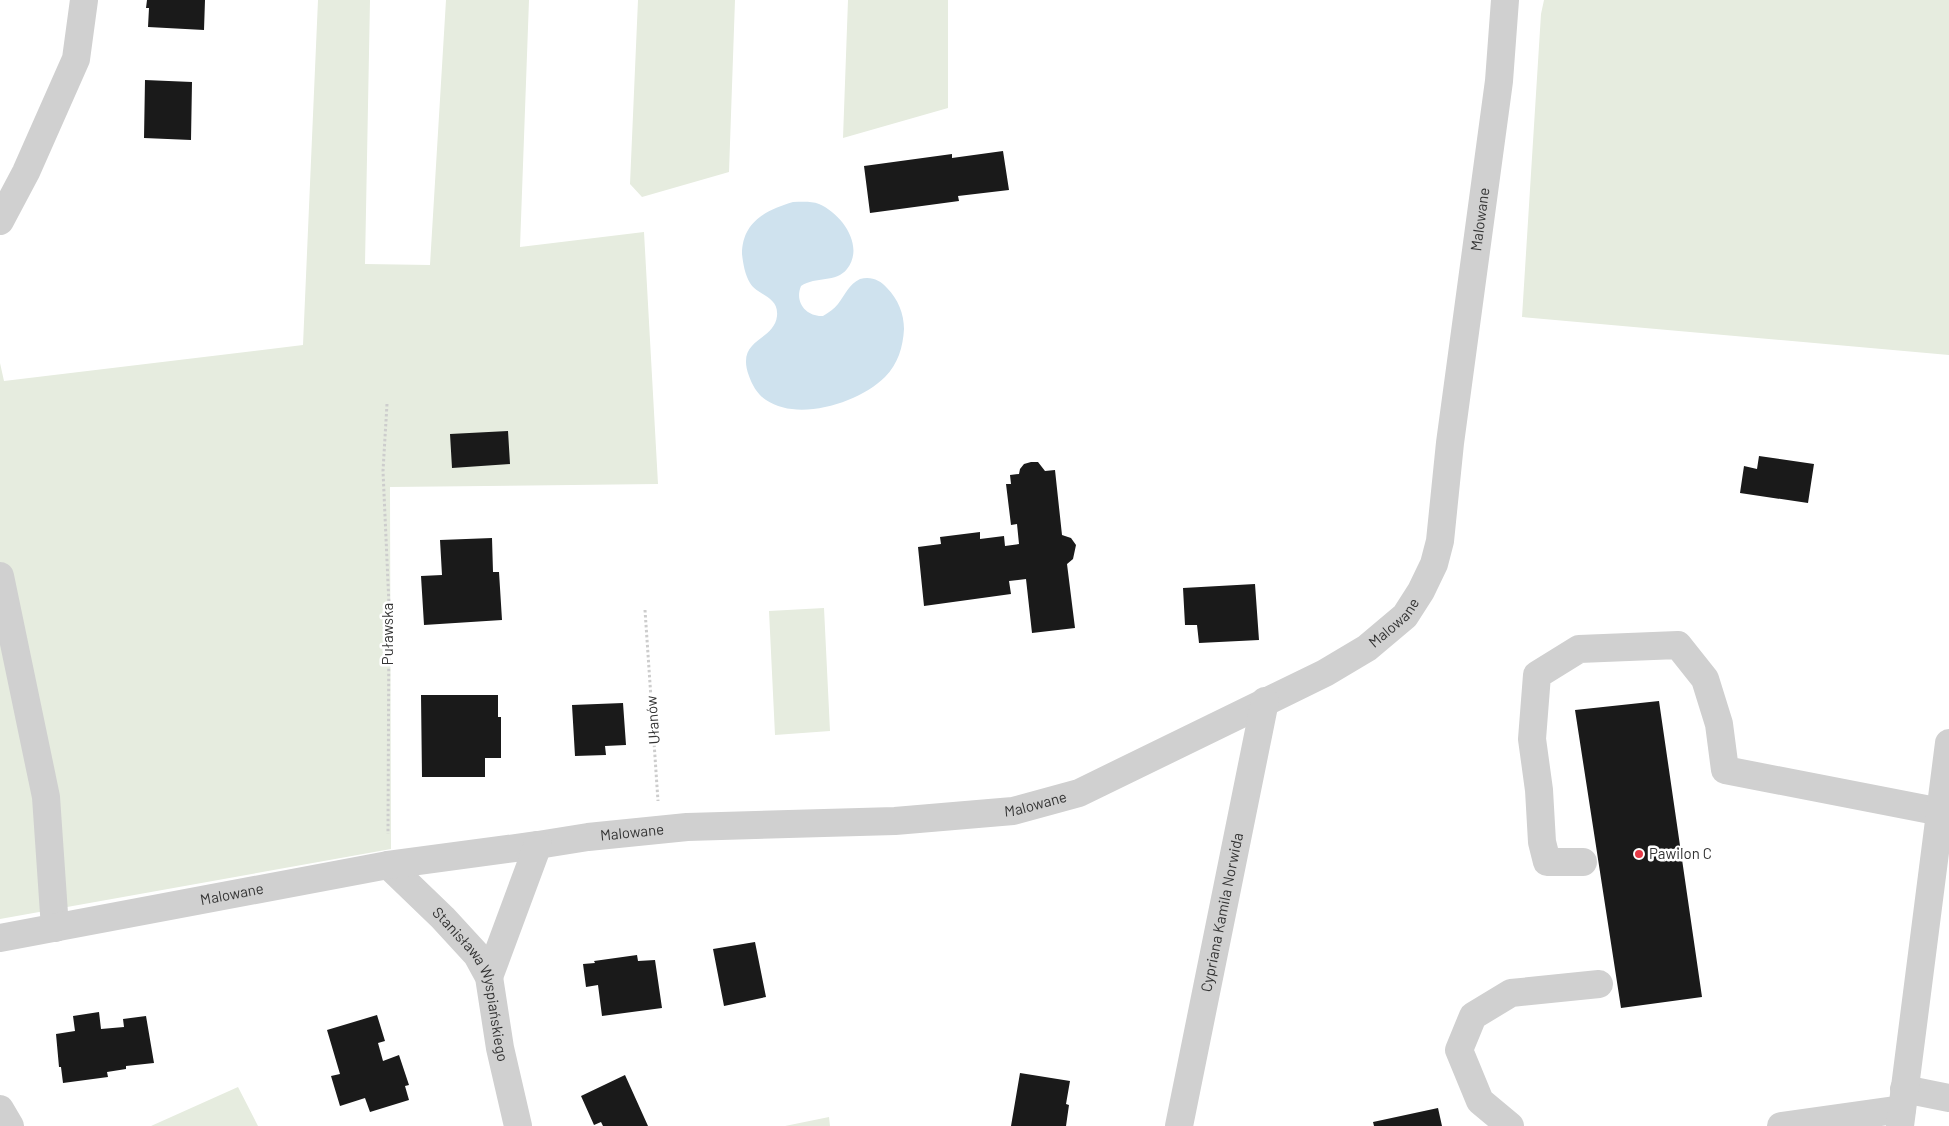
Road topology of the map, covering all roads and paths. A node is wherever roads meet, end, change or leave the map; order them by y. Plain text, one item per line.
1 (84, 0) edge
2 (1505, 0) edge
3 (0, 221) edge
4 (387, 404) dead end
5 (0, 576) edge
6 (645, 610) dead end
7 (1266, 701) junction
8 (1949, 743) edge
9 (1941, 812) junction
10 (660, 829) junction
11 (538, 845) junction
12 (1584, 862) dead end
13 (388, 865) junction
14 (55, 928) junction
15 (0, 938) edge
16 (489, 977) junction
17 (1599, 984) dead end
18 (1949, 1098) edge
19 (1902, 1108) edge
20 (0, 1109) edge
21 (10, 1126) edge
22 (518, 1126) edge
23 (1179, 1126) edge
24 (1510, 1126) edge
25 (1781, 1126) edge

1 - 3 street
2 - 7 street, Malowane
4 - 13 path, Puławska
5 - 14 street
6 - 10 path, Ułanów
7 - 10 street, Malowane
7 - 23 street, Cypriana Kamila Norwida
8 - 9 street
9 - 12 street
9 - 19 street
10 - 11 street, Malowane
11 - 13 street, Malowane
11 - 16 street
13 - 14 street, Malowane
13 - 16 street, Stanisława Wyspiańskiego
14 - 15 street, Malowane
16 - 22 street, Stanisława Wyspiańskiego
17 - 24 street
18 - 19 street
19 - 25 street
20 - 21 street

